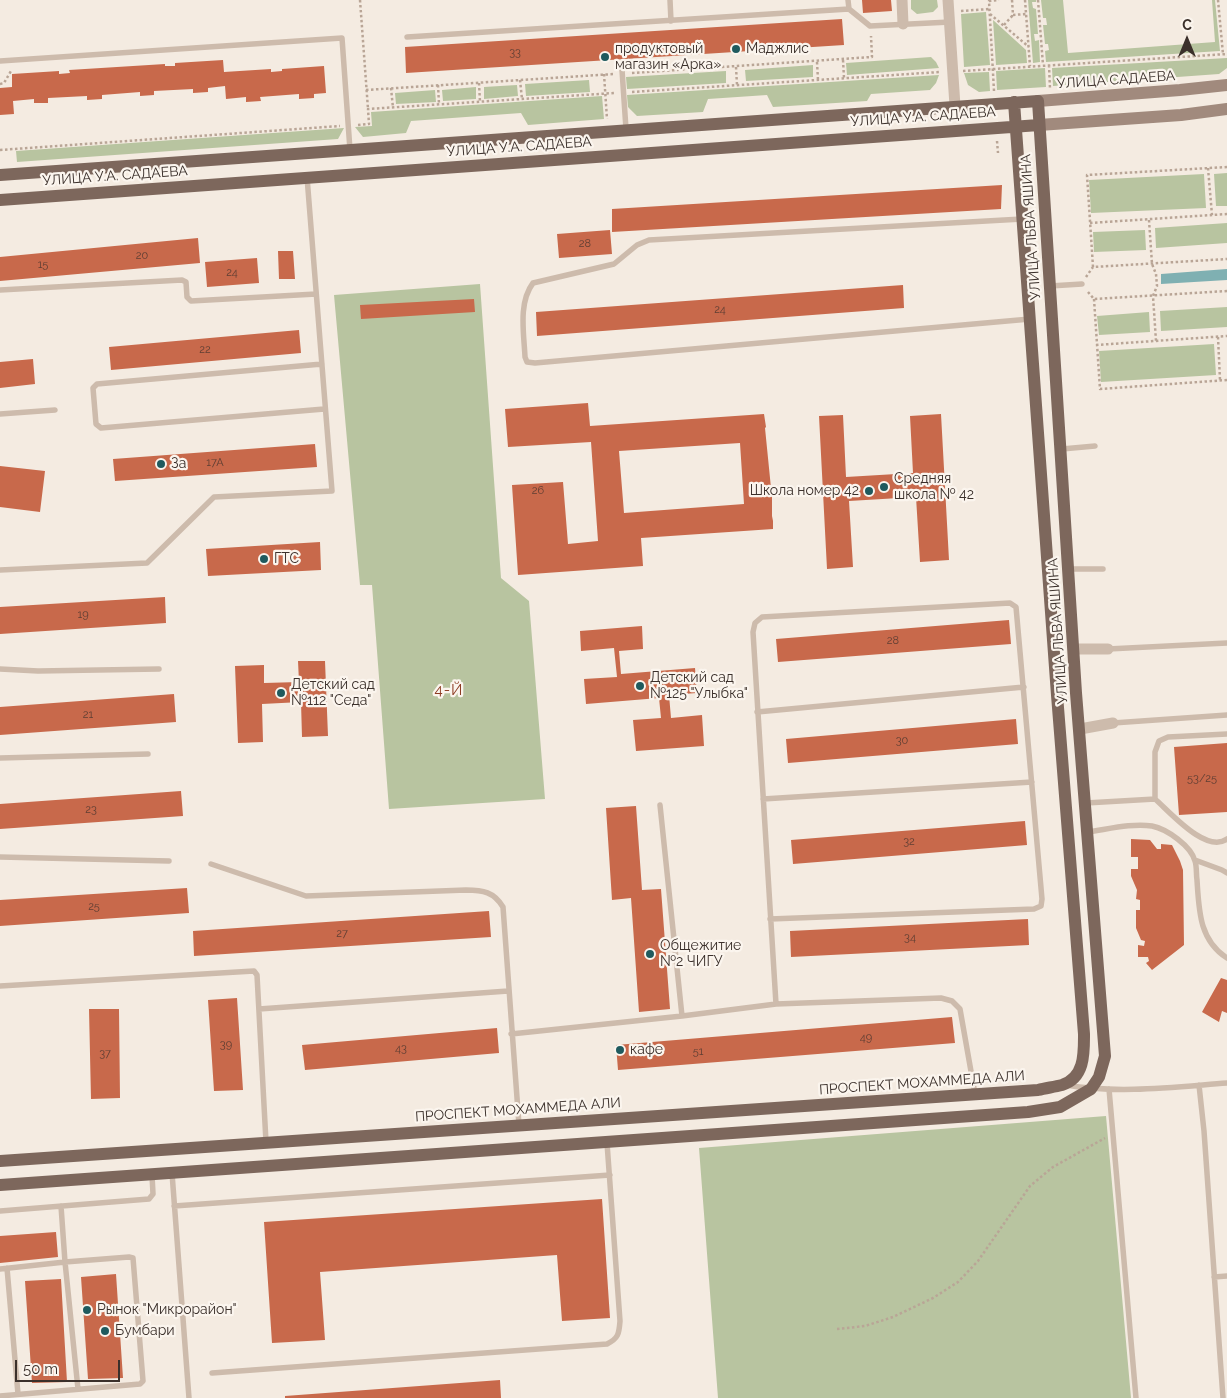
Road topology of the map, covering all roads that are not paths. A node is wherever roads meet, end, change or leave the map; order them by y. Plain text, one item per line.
1 (670, 0) edge
2 (848, 0) edge
3 (902, 0) edge
4 (948, 0) edge
5 (849, 10) junction
6 (671, 21) junction
7 (950, 22) junction
8 (903, 24) junction
9 (407, 37) dead end
10 (0, 61) edge
11 (622, 71) road end
12 (1227, 85) edge
13 (1038, 101) junction
14 (1014, 102) junction
15 (955, 106) junction
16 (1227, 109) edge
17 (1039, 124) junction
18 (1016, 126) junction
19 (626, 129) junction
20 (350, 150) junction
21 (0, 175) edge
22 (307, 178) junction
23 (0, 200) edge
24 (1022, 220) junction
25 (1082, 284) road end
26 (1050, 286) junction
27 (0, 290) edge
28 (316, 294) junction
29 (1030, 318) junction
30 (322, 364) junction
31 (324, 408) junction
32 (55, 410) dead end
33 (0, 414) edge
34 (1095, 446) dead end
35 (1062, 449) junction
36 (1068, 569) junction
37 (1103, 569) dead end
38 (0, 570) edge
39 (1227, 643) edge
40 (1074, 649) junction
41 (1108, 649) joint
42 (0, 669) edge
43 (160, 669) dead end
44 (1024, 687) junction
45 (757, 712) junction
46 (1227, 715) edge
47 (1113, 723) joint
48 (1080, 729) junction
49 (1227, 734) edge
50 (148, 754) dead end
51 (0, 758) edge
52 (1032, 782) junction
53 (763, 799) junction
54 (1155, 799) junction
55 (1086, 803) junction
56 (660, 805) dead end
57 (1088, 832) junction
58 (1068, 834) junction
59 (1227, 839) edge
60 (0, 858) edge
61 (1195, 860) junction
62 (169, 861) dead end
63 (211, 864) dead end
64 (1227, 873) edge
65 (770, 919) junction
66 (1227, 958) edge
67 (0, 986) edge
68 (508, 991) junction
69 (776, 1004) junction
70 (259, 1008) junction
71 (682, 1016) junction
72 (511, 1034) junction
73 (1227, 1083) edge
74 (1064, 1085) junction
75 (1199, 1085) junction
76 (1090, 1089) junction
77 (1109, 1089) junction
78 (975, 1094) junction
79 (519, 1126) junction
80 (266, 1142) junction
81 (607, 1143) junction
82 (0, 1161) edge
83 (172, 1173) junction
84 (152, 1174) junction
85 (610, 1175) junction
86 (0, 1185) edge
87 (61, 1206) junction
88 (174, 1206) junction
89 (0, 1211) edge
90 (65, 1262) junction
91 (7, 1268) junction
92 (0, 1269) edge
93 (1227, 1276) edge
94 (1214, 1277) junction
95 (212, 1373) dead end
96 (78, 1389) junction
97 (18, 1394) junction
98 (0, 1396) edge
99 (189, 1398) edge
100 (1136, 1398) edge
101 (1223, 1398) edge

1 - 6 lane
2 - 5 lane
3 - 8 street
4 - 7 street
5 - 6 lane
5 - 8 lane
6 - 9 lane
7 - 8 lane
7 - 15 street
10 - 20 lane
11 - 19 lane
12 - 13 main road, УЛИЦА САДАЕВА
13 - 14 main road, УЛИЦА У.А. САДАЕВА
13 - 17 main road, УЛИЦА ЛЬВА ЯШИНА
14 - 15 main road, УЛИЦА У.А. САДАЕВА
14 - 18 main road, УЛИЦА ЛЬВА ЯШИНА
15 - 19 main road, УЛИЦА У.А. САДАЕВА
16 - 17 main road
17 - 18 main road, УЛИЦА У.А. САДАЕВА
17 - 26 main road, УЛИЦА ЛЬВА ЯШИНА
18 - 22 main road, УЛИЦА У.А. САДАЕВА
18 - 24 main road, УЛИЦА ЛЬВА ЯШИНА
19 - 20 main road, УЛИЦА У.А. САДАЕВА
20 - 21 main road, УЛИЦА У.А. САДАЕВА
22 - 23 main road, УЛИЦА У.А. САДАЕВА
22 - 28 lane
24 - 29 main road, УЛИЦА ЛЬВА ЯШИНА
24 - 29 lane
25 - 26 lane
26 - 35 main road, УЛИЦА ЛЬВА ЯШИНА
27 - 28 lane
28 - 30 lane
29 - 58 main road, УЛИЦА ЛЬВА ЯШИНА
30 - 31 lane
30 - 31 lane
31 - 38 lane
32 - 33 lane
34 - 35 lane
35 - 36 main road, УЛИЦА ЛЬВА ЯШИНА
36 - 37 lane
36 - 40 main road, УЛИЦА ЛЬВА ЯШИНА
39 - 41 lane
40 - 41 street
40 - 48 main road, УЛИЦА ЛЬВА ЯШИНА
42 - 43 lane
44 - 45 lane
44 - 45 lane
44 - 52 lane
45 - 53 lane
46 - 47 lane
47 - 48 street
48 - 55 main road, УЛИЦА ЛЬВА ЯШИНА
49 - 54 lane
50 - 51 lane
52 - 53 lane
52 - 65 lane
53 - 65 lane
54 - 55 lane
54 - 59 lane
55 - 57 main road, УЛИЦА ЛЬВА ЯШИНА
56 - 71 lane
57 - 58 main road
57 - 61 lane
57 - 76 main road, УЛИЦА ЛЬВА ЯШИНА
58 - 74 main road, УЛИЦА ЛЬВА ЯШИНА
60 - 62 lane
61 - 64 lane
61 - 66 lane
63 - 68 lane
65 - 69 lane
67 - 70 lane
68 - 70 lane
68 - 72 lane
69 - 71 lane
69 - 78 lane
70 - 80 lane
71 - 72 lane
72 - 79 lane
73 - 75 lane
74 - 76 lane
74 - 78 main road, ПРОСПЕКТ МОХАММЕДА АЛИ
75 - 77 lane
75 - 94 lane
76 - 77 lane
76 - 81 main road
77 - 100 lane
78 - 79 main road, ПРОСПЕКТ МОХАММЕДА АЛИ
79 - 80 main road, ПРОСПЕКТ МОХАММЕДА АЛИ
80 - 82 main road, ПРОСПЕКТ МОХАММЕДА АЛИ
81 - 83 main road
81 - 85 lane
83 - 84 main road
83 - 88 lane
84 - 86 main road
84 - 87 lane
85 - 88 lane
85 - 95 lane
87 - 89 lane
87 - 90 lane
88 - 99 lane
90 - 91 lane
90 - 96 lane
90 - 96 lane
91 - 92 lane
91 - 97 lane
93 - 94 lane
94 - 101 lane
96 - 97 lane
97 - 98 lane

